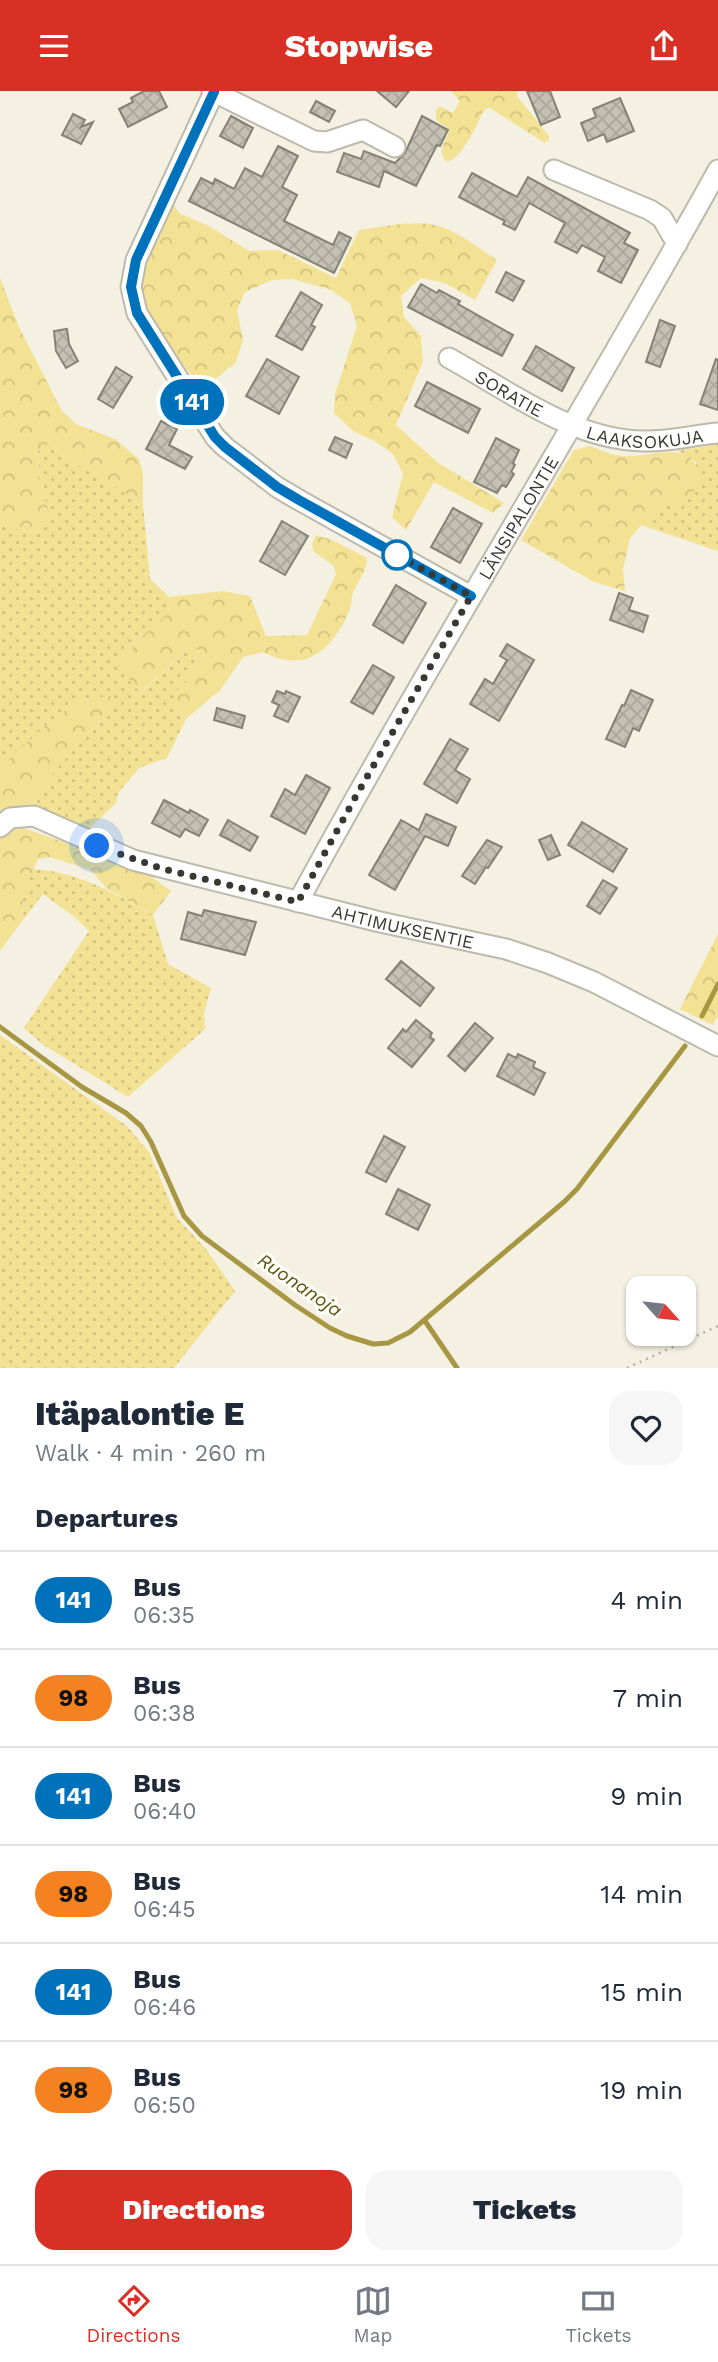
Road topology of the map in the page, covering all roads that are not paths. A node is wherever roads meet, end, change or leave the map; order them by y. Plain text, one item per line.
1 (213, 92) edge
2 (395, 147) dead end
3 (554, 170) dead end
4 (718, 170) edge
5 (677, 244) junction
6 (449, 358) dead end
7 (572, 426) junction
8 (718, 433) edge
9 (471, 596) junction
10 (0, 827) edge
11 (298, 902) junction
12 (718, 1046) edge

1 - 2 street
1 - 9 street
3 - 5 street
4 - 5 street, LÄNSIPALONTIE
5 - 7 street, LÄNSIPALONTIE
6 - 7 street, SORATIE
7 - 8 street, LAAKSOKUJA
7 - 9 street, LÄNSIPALONTIE
9 - 11 street, LÄNSIPALONTIE
10 - 11 street, AHTIMUKSENTIE
11 - 12 street, AHTIMUKSENTIE

